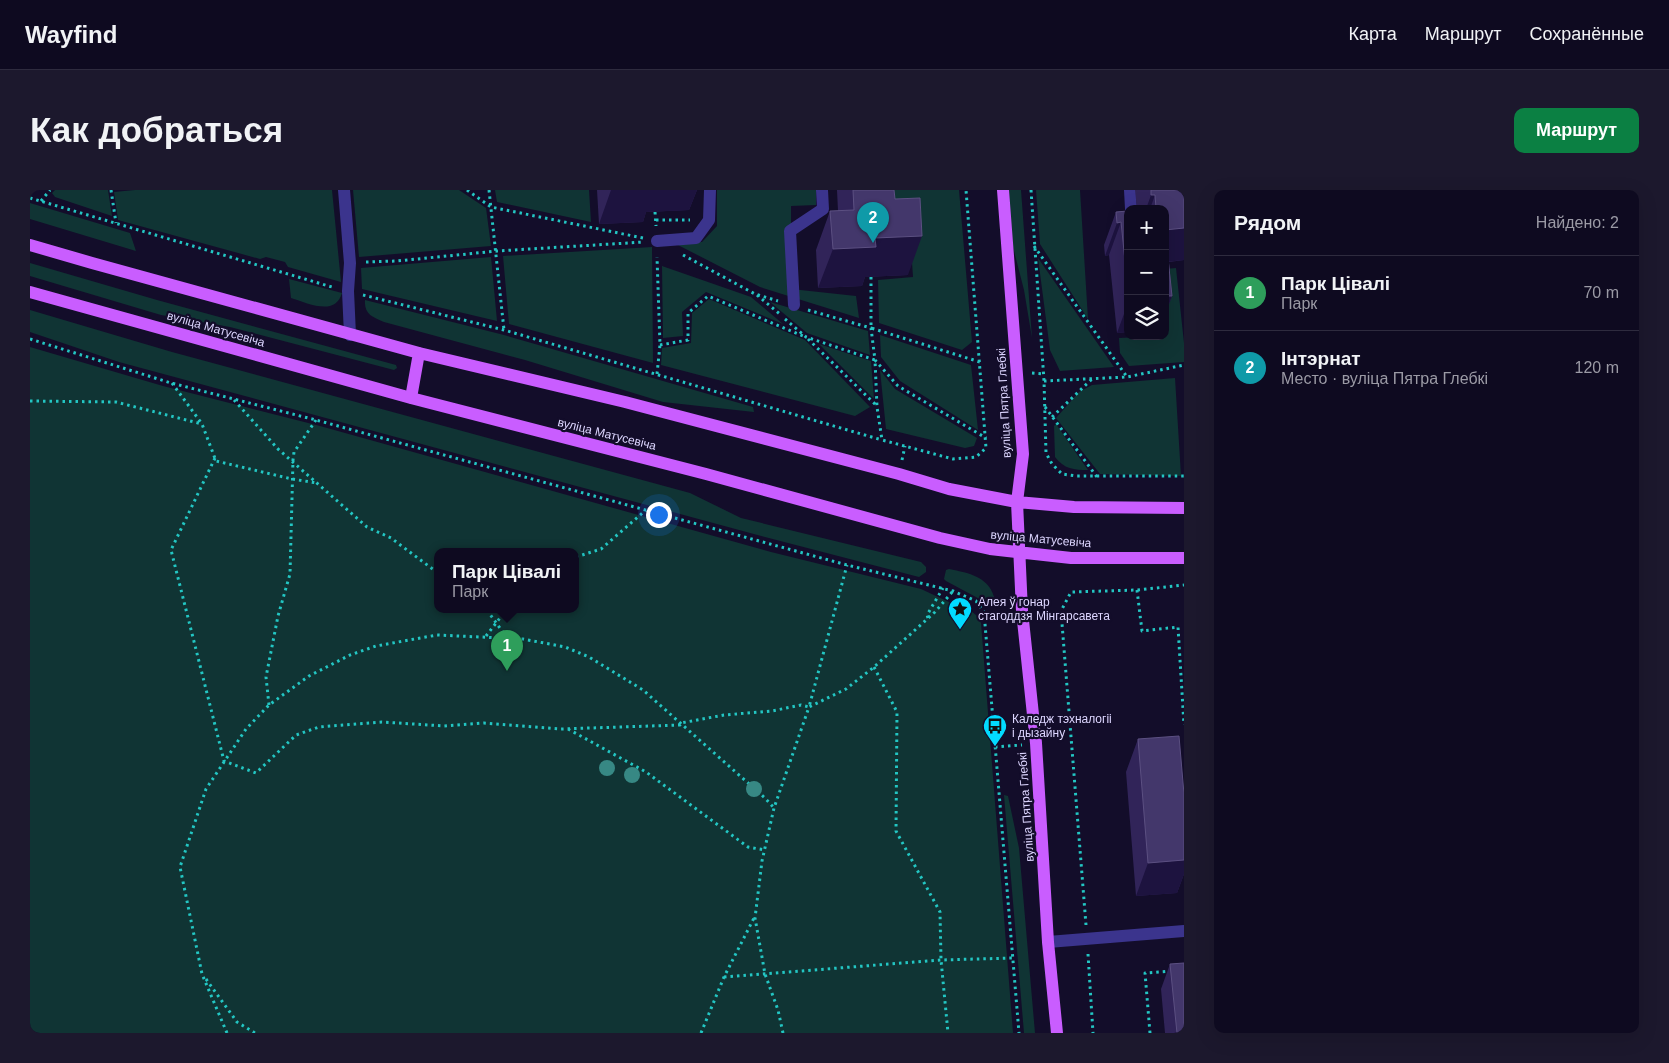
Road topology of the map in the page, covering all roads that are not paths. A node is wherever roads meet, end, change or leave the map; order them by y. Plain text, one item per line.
1 (344, 190) edge
2 (710, 190) edge
3 (822, 190) edge
4 (1003, 190) edge
5 (1130, 190) edge
6 (1131, 205) edge
7 (657, 241) road end
8 (30, 245) edge
9 (30, 292) edge
10 (794, 305) road end
11 (350, 335) junction
12 (419, 353) junction
13 (411, 398) junction
14 (1017, 502) junction
15 (1184, 508) edge
16 (1019, 553) junction
17 (1184, 558) edge
18 (1184, 932) edge
19 (1048, 942) junction
20 (1057, 1033) edge

1 - 11 lane
2 - 7 lane
3 - 10 lane
4 - 14 main road, вуліца Пятра Глебкі
5 - 6 lane
8 - 11 main road
9 - 13 main road, вуліца Матусевіча
11 - 12 main road
12 - 13 main road
12 - 14 main road
13 - 16 main road, вуліца Матусевіча
14 - 15 main road
14 - 16 main road, вуліца Пятра Глебкі
16 - 17 main road, вуліца Матусевіча
16 - 19 main road, вуліца Пятра Глебкі
18 - 19 lane
19 - 20 main road, вуліца Пятра Глебкі

